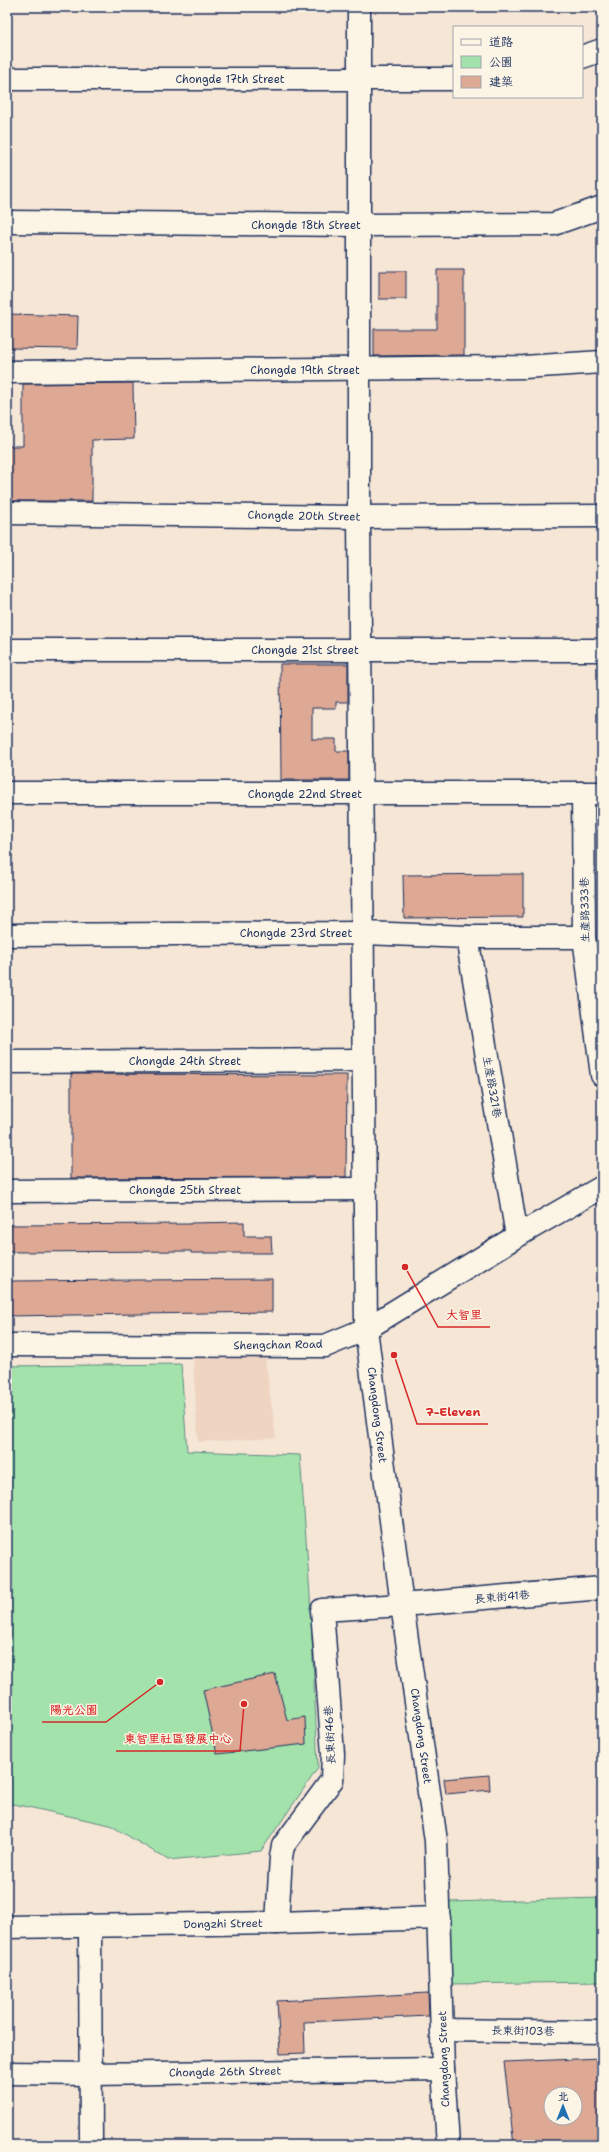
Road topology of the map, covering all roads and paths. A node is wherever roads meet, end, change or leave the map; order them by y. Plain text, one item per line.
1 (359, 7) edge
2 (602, 50) edge
3 (583, 57) edge
4 (359, 78) junction
5 (453, 78) edge
6 (7, 79) edge
7 (602, 207) edge
8 (7, 222) edge
9 (359, 225) junction
10 (602, 362) edge
11 (359, 370) junction
12 (7, 372) edge
13 (7, 513) edge
14 (602, 516) edge
15 (359, 517) junction
16 (7, 650) edge
17 (360, 650) junction
18 (602, 650) edge
19 (7, 793) edge
20 (593, 793) edge
21 (361, 794) junction
22 (364, 933) junction
23 (7, 935) edge
24 (467, 937) junction
25 (584, 937) junction
26 (363, 1060) junction
27 (7, 1062) edge
28 (602, 1075) edge
29 (602, 1187) edge
30 (364, 1189) junction
31 (7, 1191) edge
32 (517, 1236) junction
33 (366, 1329) junction
34 (7, 1346) edge
35 (602, 1588) edge
36 (402, 1605) junction
37 (439, 1918) junction
38 (277, 1923) junction
39 (7, 1926) edge
40 (90, 1926) junction
41 (443, 2030) junction
42 (602, 2032) edge
43 (443, 2069) junction
44 (7, 2073) edge
45 (92, 2074) junction
46 (91, 2145) edge
47 (448, 2145) edge

1 - 4 street, Changdong Street
2 - 3 street
4 - 5 street, Chongde 17th Street
4 - 6 street, Chongde 17th Street
4 - 9 street, Changdong Street
7 - 9 street, Chongde 18th Street
8 - 9 street, Chongde 18th Street
9 - 11 street, Changdong Street
10 - 11 street, Chongde 19th Street
11 - 12 street, Chongde 19th Street
11 - 15 street, Changdong Street
13 - 15 street, Chongde 20th Street
14 - 15 street, Chongde 20th Street
15 - 17 street, Changdong Street
16 - 17 street, Chongde 21st Street
17 - 18 street, Chongde 21st Street
17 - 21 street, Changdong Street
19 - 21 street, Chongde 22nd Street
20 - 21 street, Chongde 22nd Street
20 - 25 street, 生產路333巷
21 - 22 street, Changdong Street
22 - 23 street, Chongde 23rd Street
22 - 24 street, Chongde 23rd Street
22 - 26 street, Changdong Street
24 - 25 street, Chongde 23rd Street
24 - 32 street, 生產路321巷
25 - 28 street, 生產路333巷
26 - 27 street, Chongde 24th Street
26 - 30 street, Changdong Street
29 - 32 street, Shengchan Road
30 - 31 street, Chongde 25th Street
30 - 33 street, Changdong Street
32 - 33 street, Shengchan Road
33 - 34 street, Shengchan Road
33 - 36 street, Changdong Street
35 - 36 street, 長東街41巷
36 - 37 street, Changdong Street
36 - 38 street, 長東街46巷
37 - 38 street, Dongzhi Street
37 - 41 street, Changdong Street
38 - 40 street, Dongzhi Street
39 - 40 street, Dongzhi Street
40 - 45 street
41 - 42 street, 長東街103巷
41 - 43 street, Changdong Street
43 - 45 street, Chongde 26th Street
43 - 47 street, Changdong Street
44 - 45 street, Chongde 26th Street
45 - 46 street

